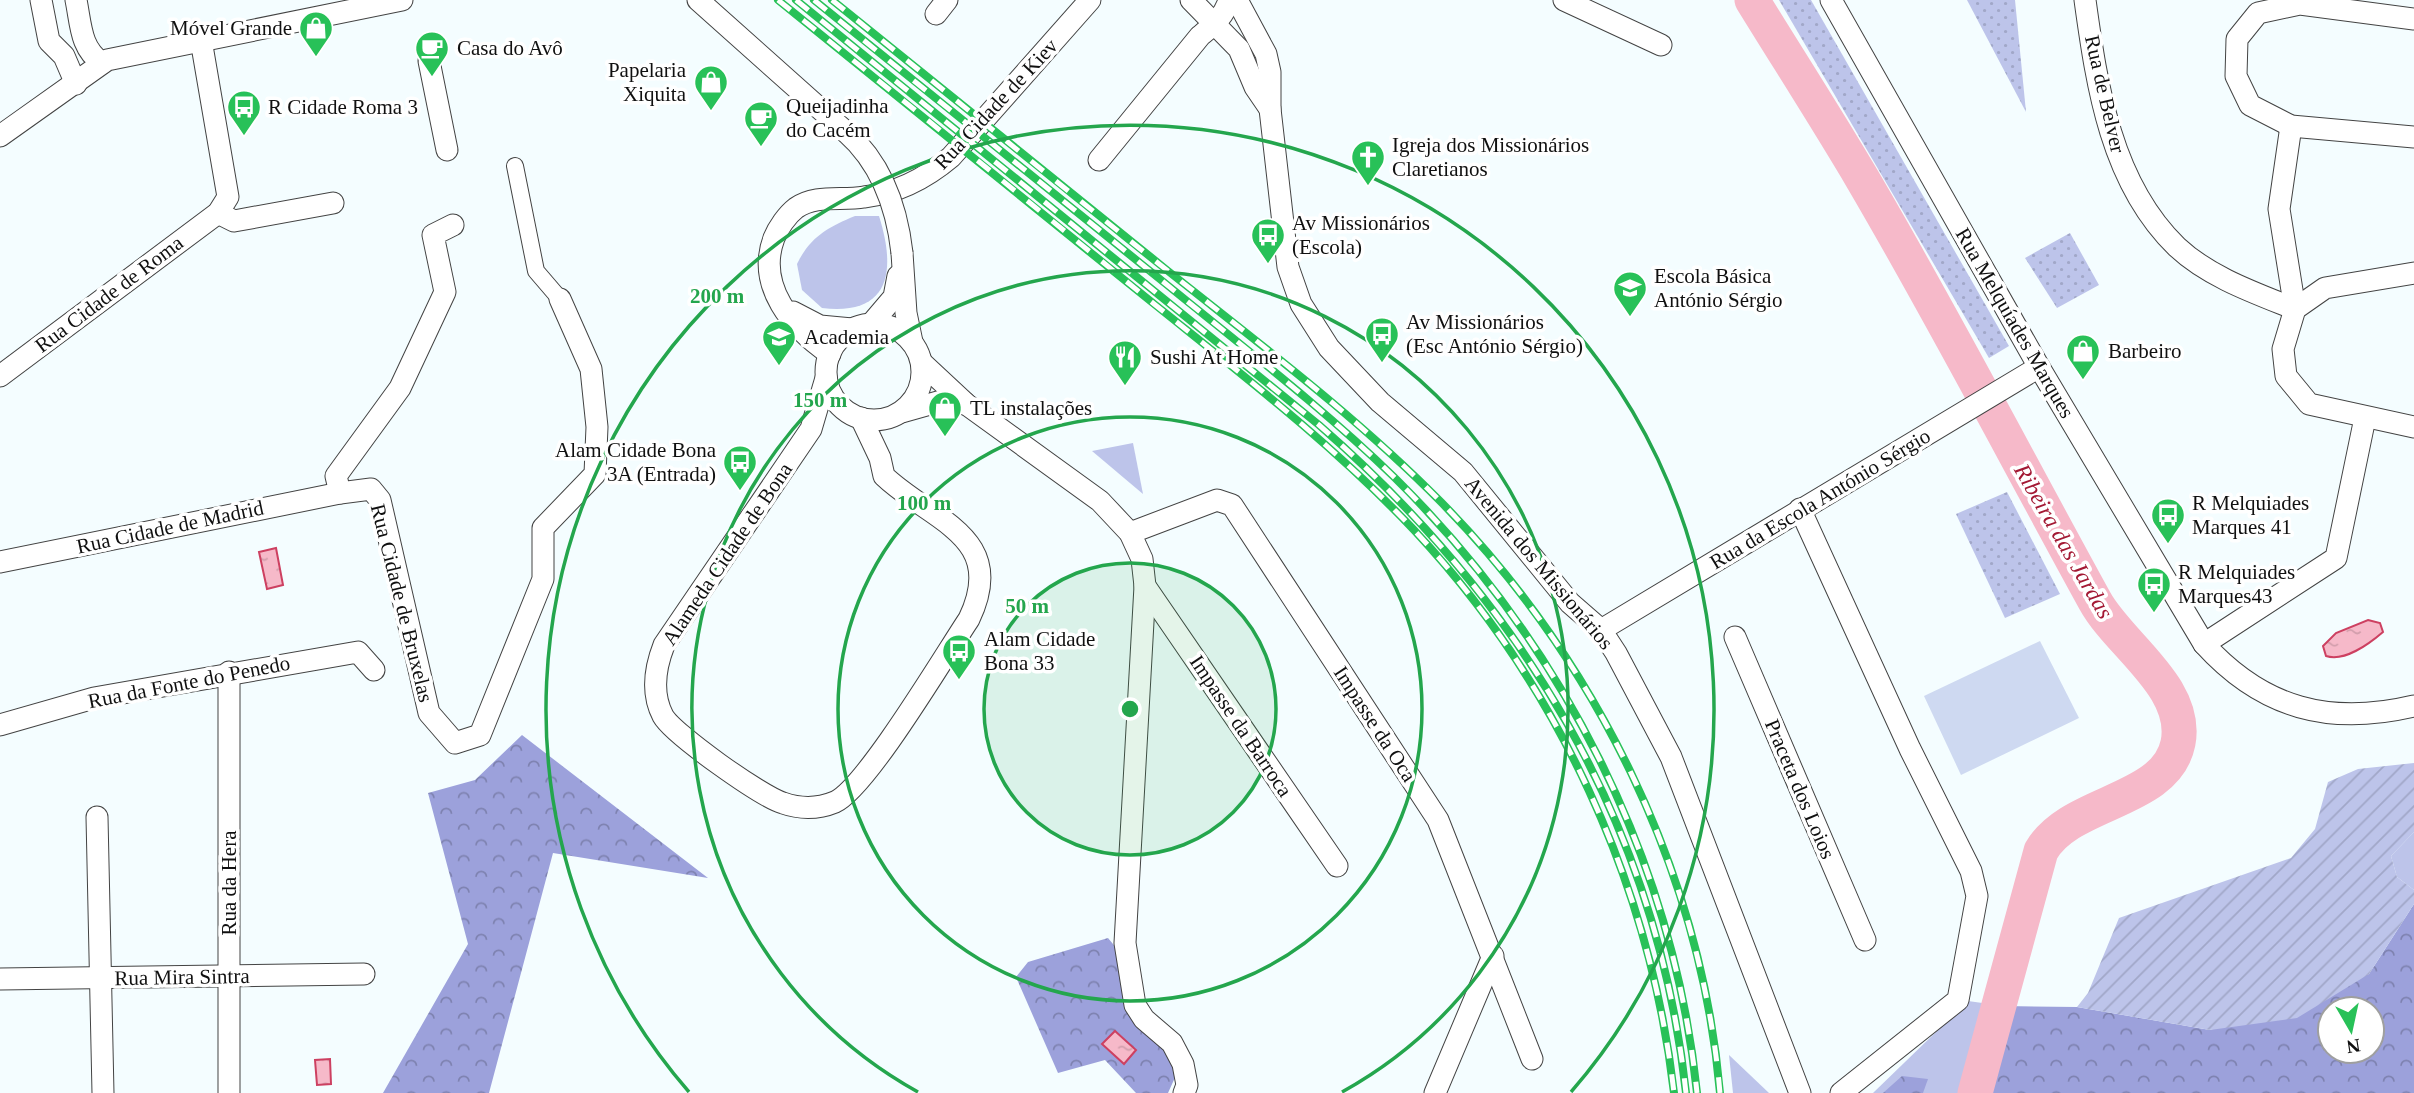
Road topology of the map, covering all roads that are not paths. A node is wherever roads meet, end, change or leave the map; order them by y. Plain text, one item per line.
1 (41, 0) edge
2 (76, 0) edge
3 (402, 0) edge
4 (698, 0) edge
5 (1090, 0) edge
6 (1191, 0) edge
7 (1229, 0) edge
8 (1237, 0) edge
9 (1564, 0) edge
10 (1831, 0) edge
11 (2085, 0) edge
12 (2300, 2) edge
13 (341, 7) edge
14 (305, 10) edge
15 (2414, 19) edge
16 (1216, 23) junction
17 (201, 40) junction
18 (1661, 45) dead end
19 (429, 61) dead end
20 (102, 63) junction
21 (76, 84) junction
22 (1270, 108) junction
23 (2291, 126) junction
24 (0, 136) edge
25 (2414, 137) edge
26 (447, 149) dead end
27 (1099, 160) dead end
28 (515, 166) dead end
29 (333, 203) dead end
30 (218, 213) junction
31 (453, 225) dead end
32 (902, 253) junction
33 (2414, 273) edge
34 (560, 299) joint
35 (785, 309) junction
36 (2295, 309) junction
37 (861, 327) junction
38 (912, 342) junction
39 (830, 354) junction
40 (922, 363) junction
41 (2039, 367) junction
42 (0, 376) edge
43 (826, 379) junction
44 (966, 404) junction
45 (897, 414) junction
46 (857, 417) junction
47 (2365, 418) junction
48 (2414, 427) edge
49 (811, 429) junction
50 (880, 458) junction
51 (340, 493) junction
52 (1800, 509) junction
53 (1130, 533) junction
54 (0, 562) edge
55 (1145, 586) junction
56 (1601, 630) junction
57 (1735, 637) dead end
58 (2204, 644) junction
59 (373, 670) dead end
60 (229, 672) junction
61 (2414, 706) edge
62 (0, 726) edge
63 (97, 817) dead end
64 (1337, 866) dead end
65 (1865, 940) dead end
66 (1493, 956) junction
67 (364, 974) dead end
68 (229, 977) junction
69 (0, 979) edge
70 (100, 979) junction
71 (1532, 1059) dead end
72 (1799, 1092) edge
73 (103, 1093) edge
74 (229, 1093) edge
75 (1184, 1093) edge
76 (1435, 1093) edge
77 (1841, 1093) edge

1 - 21 street
2 - 20 street
3 - 13 street
4 - 32 street, bridge
5 - 35 street, Rua Cidade de Kiev
6 - 16 street, Avenida dos Missionários
7 - 16 street
8 - 22 street, Avenida dos Missionários
9 - 18 street
10 - 41 street, Rua Melquíades Marques
11 - 36 street, Rua de Belver
12 - 15 street
12 - 23 street
13 - 14 street
14 - 17 street
16 - 22 street, Avenida dos Missionários
16 - 27 street
17 - 20 street
17 - 30 street
19 - 26 street
20 - 21 street
21 - 24 street
22 - 56 street, Avenida dos Missionários
23 - 25 street
23 - 36 street
28 - 34 street, Rua Cidade de Bruxelas
29 - 30 street
30 - 42 street, Rua Cidade de Roma
31 - 51 street, Rua Cidade de Bruxelas
32 - 37 street
32 - 38 street
33 - 36 street
34 - 51 street, Rua Cidade de Bruxelas
35 - 37 street
35 - 39 street, Rua Cidade de Kiev
36 - 47 street
37 - 38 street
37 - 39 street
38 - 40 street
39 - 43 street
40 - 44 street
40 - 45 street
41 - 52 street, Rua da Escola António Sérgio
41 - 58 street, Rua Melquíades Marques
43 - 46 street
43 - 49 street, Alameda Cidade de Bona
44 - 45 street
44 - 53 street
45 - 46 street
45 - 50 street
46 - 49 street
46 - 50 street, Alameda Cidade de Bona
47 - 48 street
47 - 58 street
49 - 50 street, Alameda Cidade de Bona
51 - 54 street, Rua Cidade de Madrid
52 - 56 street, Rua da Escola António Sérgio
52 - 77 street
53 - 55 street
53 - 66 street, Impasse da Oca
55 - 64 street, Impasse da Barroca
55 - 75 street
56 - 72 street, Avenida dos Missionários
57 - 65 street, Praceta dos Loios
58 - 61 street, Rua Melquíades Marques
59 - 60 street, Rua da Fonte do Penedo
60 - 62 street, Rua da Fonte do Penedo
60 - 68 street, Rua da Hera
63 - 70 street
66 - 71 street, Impasse da Oca
66 - 76 street
67 - 68 street, Rua Mira Sintra
68 - 70 street, Rua Mira Sintra
68 - 74 street, Rua da Hera
69 - 70 street, Rua Mira Sintra
70 - 73 street

